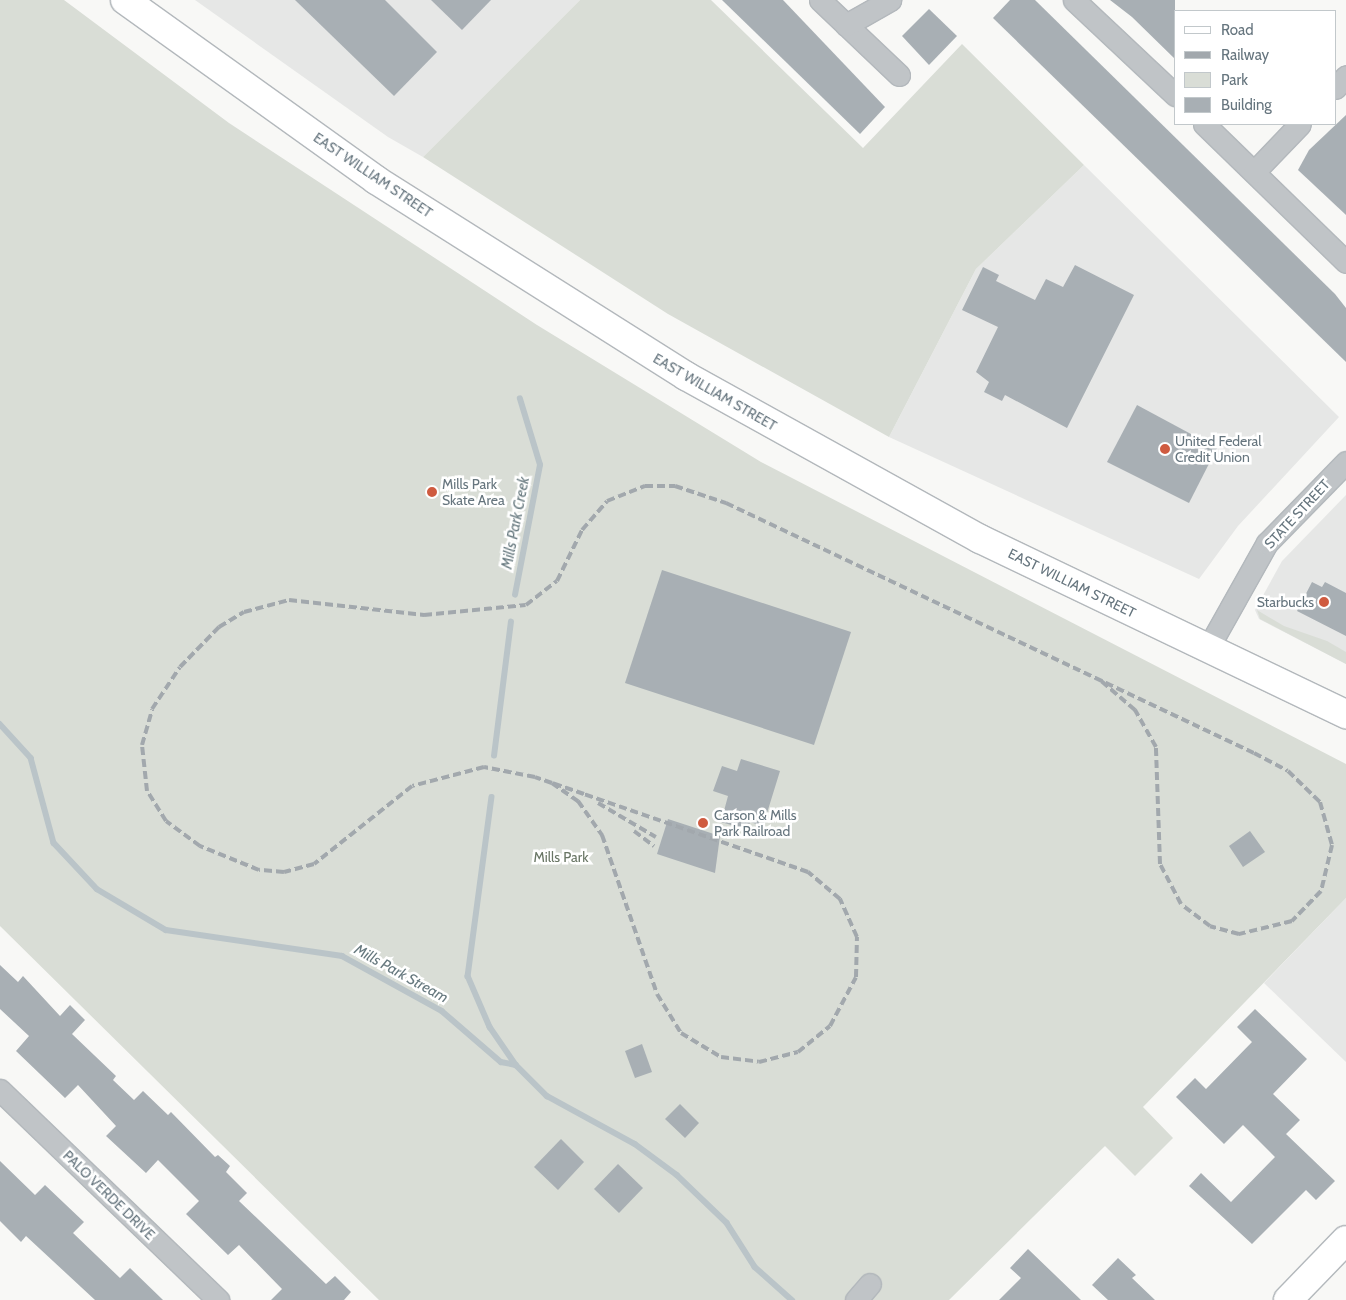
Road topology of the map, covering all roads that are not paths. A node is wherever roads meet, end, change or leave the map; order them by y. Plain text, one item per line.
1 (125, 0) edge
2 (820, 0) edge
3 (890, 0) edge
4 (1074, 0) edge
5 (846, 25) junction
6 (899, 75) dead end
7 (1346, 76) edge
8 (1336, 87) edge
9 (1174, 94) edge
10 (1205, 125) edge
11 (1299, 125) edge
12 (1254, 172) junction
13 (1346, 262) edge
14 (1346, 462) edge
15 (1208, 648) junction
16 (1346, 714) edge
17 (0, 1090) edge
18 (1346, 1240) edge
19 (870, 1284) dead end
20 (218, 1300) edge
21 (856, 1300) edge
22 (1288, 1300) edge

1 - 15 main road, EAST WILLIAM STREET
2 - 5 street
3 - 5 street
4 - 9 street
5 - 6 street
7 - 8 street
10 - 12 street
11 - 12 street
12 - 13 street
14 - 15 street, STATE STREET
15 - 16 main road, EAST WILLIAM STREET
17 - 20 street, PALO VERDE DRIVE
18 - 22 main road
19 - 21 street

